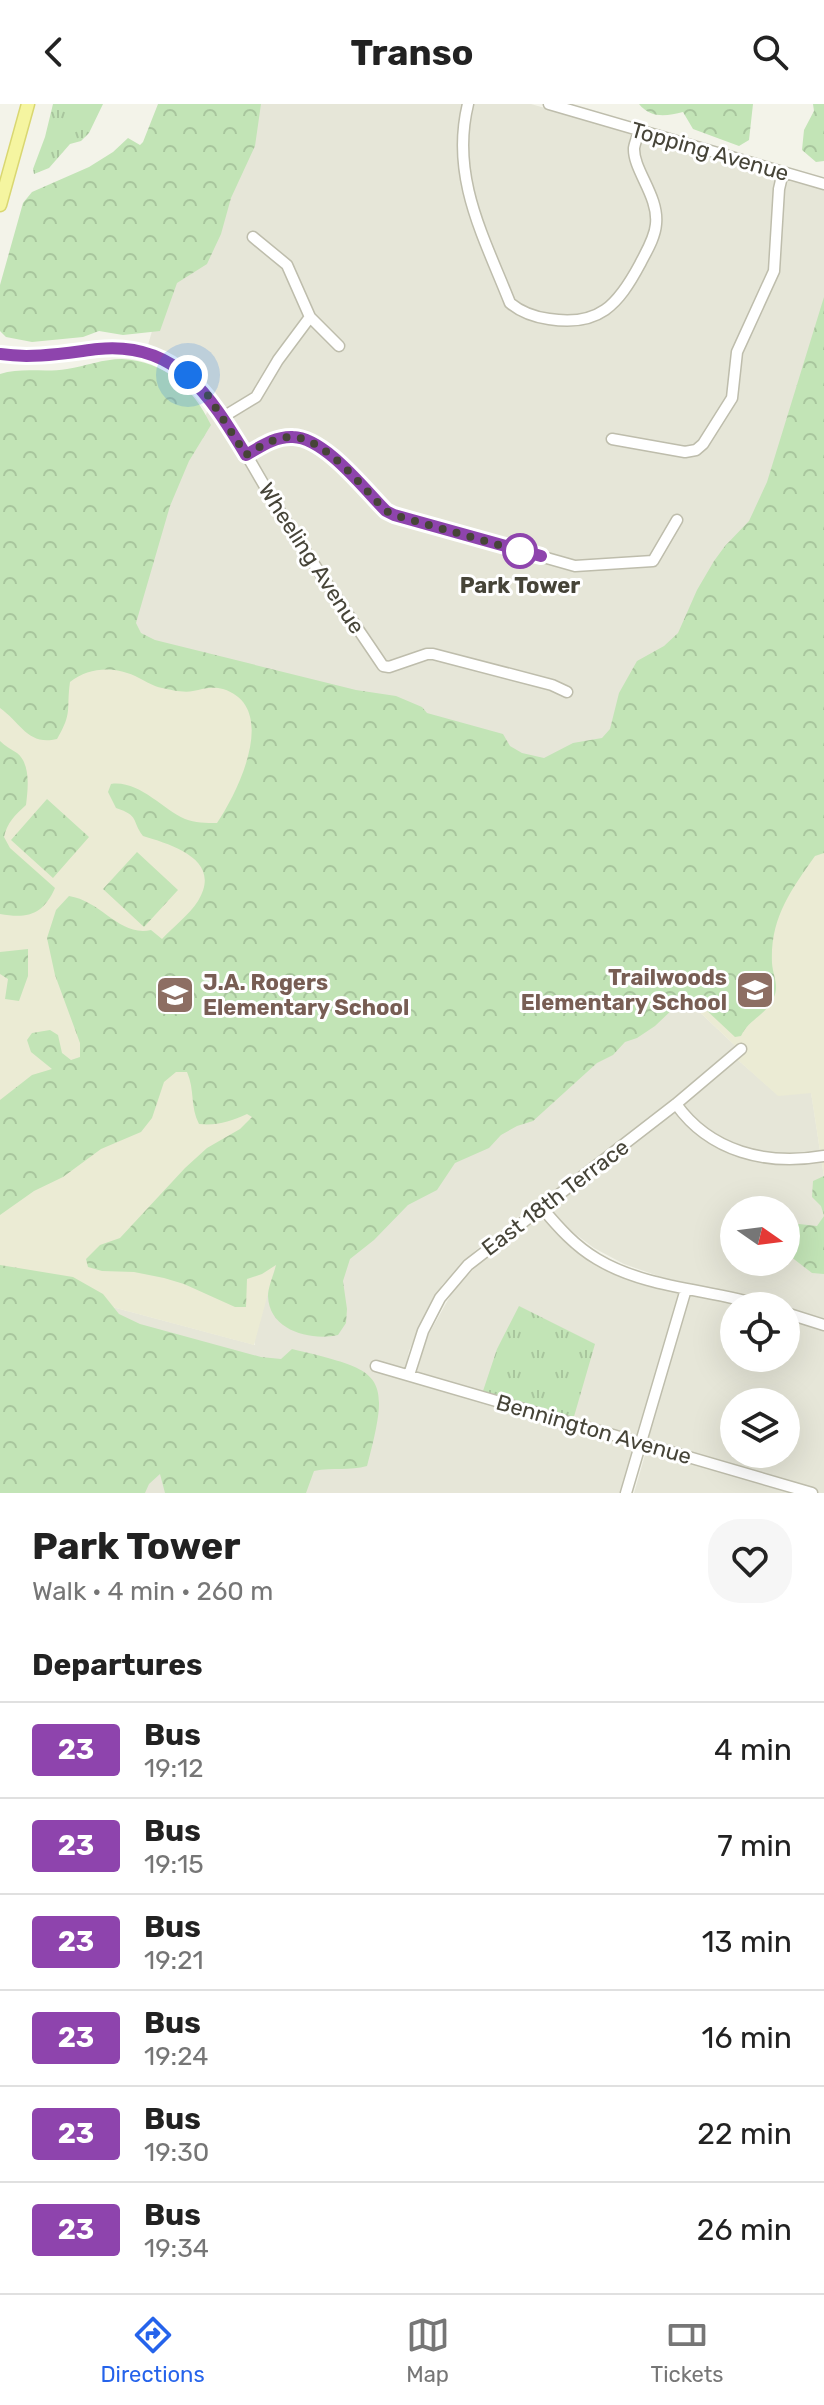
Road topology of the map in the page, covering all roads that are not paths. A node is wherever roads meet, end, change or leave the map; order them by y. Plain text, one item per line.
1 (28, 104) edge
2 (468, 104) edge
3 (549, 104) edge
4 (639, 130) junction
5 (783, 172) junction
6 (824, 184) edge
7 (0, 205) edge
8 (253, 237) dead end
9 (310, 317) junction
10 (339, 346) dead end
11 (0, 354) edge
12 (223, 417) junction
13 (612, 439) dead end
14 (246, 455) junction
15 (677, 520) dead end
16 (567, 692) dead end
17 (741, 1049) dead end
18 (676, 1104) junction
19 (824, 1156) edge
20 (543, 1209) junction
21 (686, 1289) junction
22 (720, 1295) edge
23 (800, 1317) edge
24 (824, 1325) edge
25 (376, 1366) dead end
26 (409, 1375) junction
27 (641, 1443) junction
28 (626, 1493) edge
29 (812, 1493) edge

1 - 7 main road
2 - 4 street
3 - 4 street, Topping Avenue
4 - 5 street, Topping Avenue
5 - 6 street, Topping Avenue
5 - 13 street
8 - 9 street
9 - 10 street
9 - 12 street
11 - 12 street, Wheeling Avenue
12 - 14 street, Wheeling Avenue
14 - 15 street
14 - 16 street, Wheeling Avenue
17 - 18 street, East 18th Terrace
18 - 19 street
18 - 20 street, East 18th Terrace
20 - 21 street
20 - 26 street, East 18th Terrace
21 - 22 street
21 - 27 street
23 - 24 street
25 - 26 street, Bennington Avenue
26 - 27 street, Bennington Avenue
27 - 28 street
27 - 29 street, Bennington Avenue

